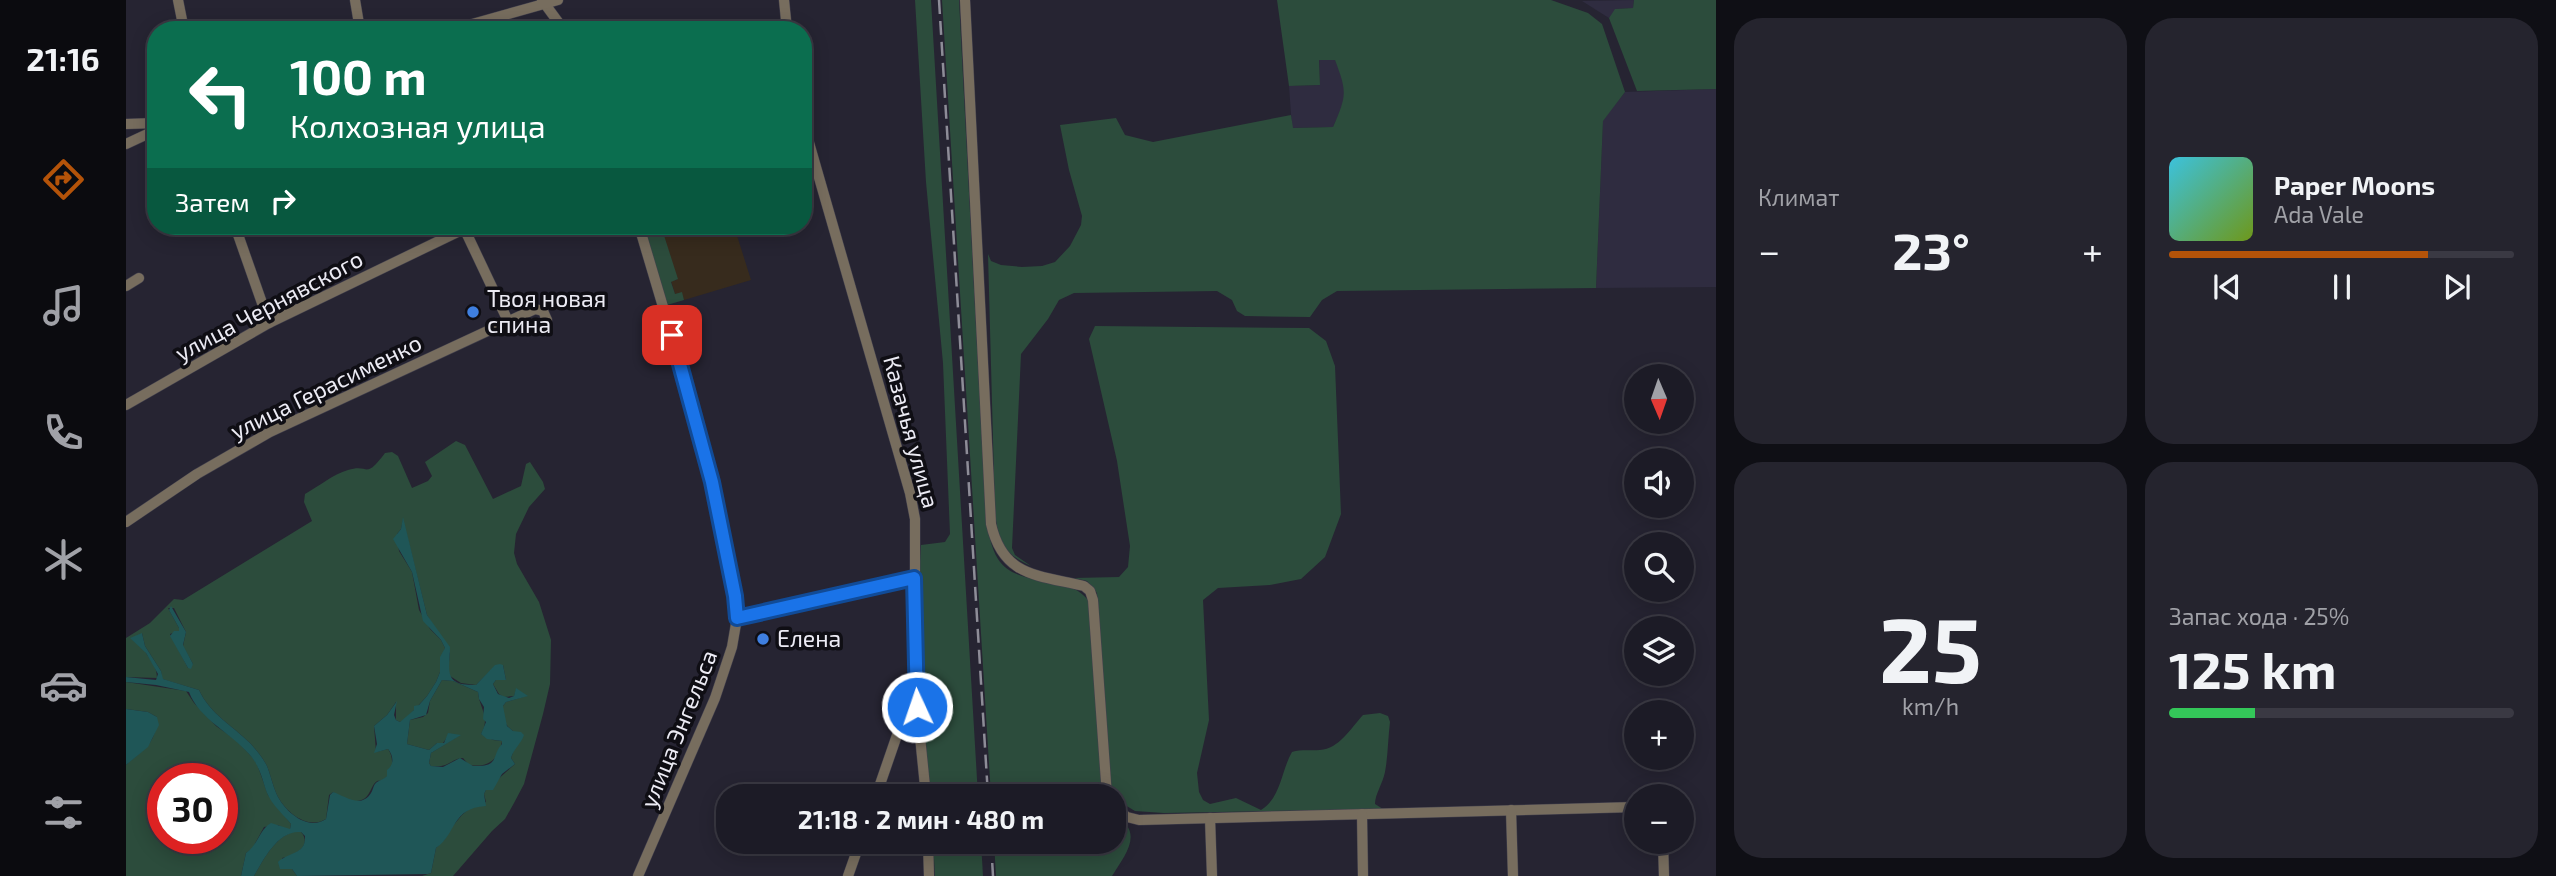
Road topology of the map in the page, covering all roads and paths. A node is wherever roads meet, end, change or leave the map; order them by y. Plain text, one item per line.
1 (178, 0) edge
2 (355, 0) edge
3 (558, 0) edge
4 (784, 0) edge
5 (965, 0) edge
6 (543, 1) edge
7 (182, 21) edge
8 (358, 21) edge
9 (480, 21) edge
10 (557, 21) edge
11 (786, 21) edge
12 (147, 123) edge
13 (126, 124) edge
14 (147, 134) edge
15 (126, 144) edge
16 (812, 153) edge
17 (238, 235) edge
18 (450, 235) edge
19 (470, 235) edge
20 (642, 235) edge
21 (139, 278) dead end
22 (126, 286) edge
23 (547, 320) dead end
24 (508, 321) junction
25 (269, 323) junction
26 (126, 405) edge
27 (126, 522) edge
28 (914, 578) junction
29 (737, 618) junction
30 (915, 683) junction
31 (880, 784) edge
32 (925, 784) edge
33 (1106, 784) edge
34 (1624, 807) edge
35 (1511, 810) junction
36 (1362, 814) junction
37 (1126, 816) edge
38 (1210, 818) junction
39 (856, 854) edge
40 (928, 854) edge
41 (1663, 854) edge
42 (638, 876) edge
43 (848, 876) edge
44 (929, 876) edge
45 (1212, 876) edge
46 (1363, 876) edge
47 (1513, 876) edge
48 (1664, 876) edge

1 - 7 street
2 - 8 street
3 - 6 street
4 - 11 street
5 - 33 street
6 - 9 street
6 - 10 street
12 - 13 street
14 - 15 street
16 - 28 street, Казачья улица
17 - 25 street
18 - 25 street, улица Чернявского
19 - 24 street
20 - 29 street, улица Энгельса
21 - 22 street
23 - 24 street, улица Герасименко
24 - 27 street, улица Герасименко
25 - 26 street, улица Чернявского
28 - 29 street
28 - 30 street, Казачья улица
29 - 42 street, улица Энгельса
30 - 31 street, Казачья улица
30 - 32 street
34 - 35 street
35 - 36 street
35 - 47 street
36 - 38 street
36 - 46 street
37 - 38 street
38 - 45 street
39 - 43 street
40 - 44 street
41 - 48 street

